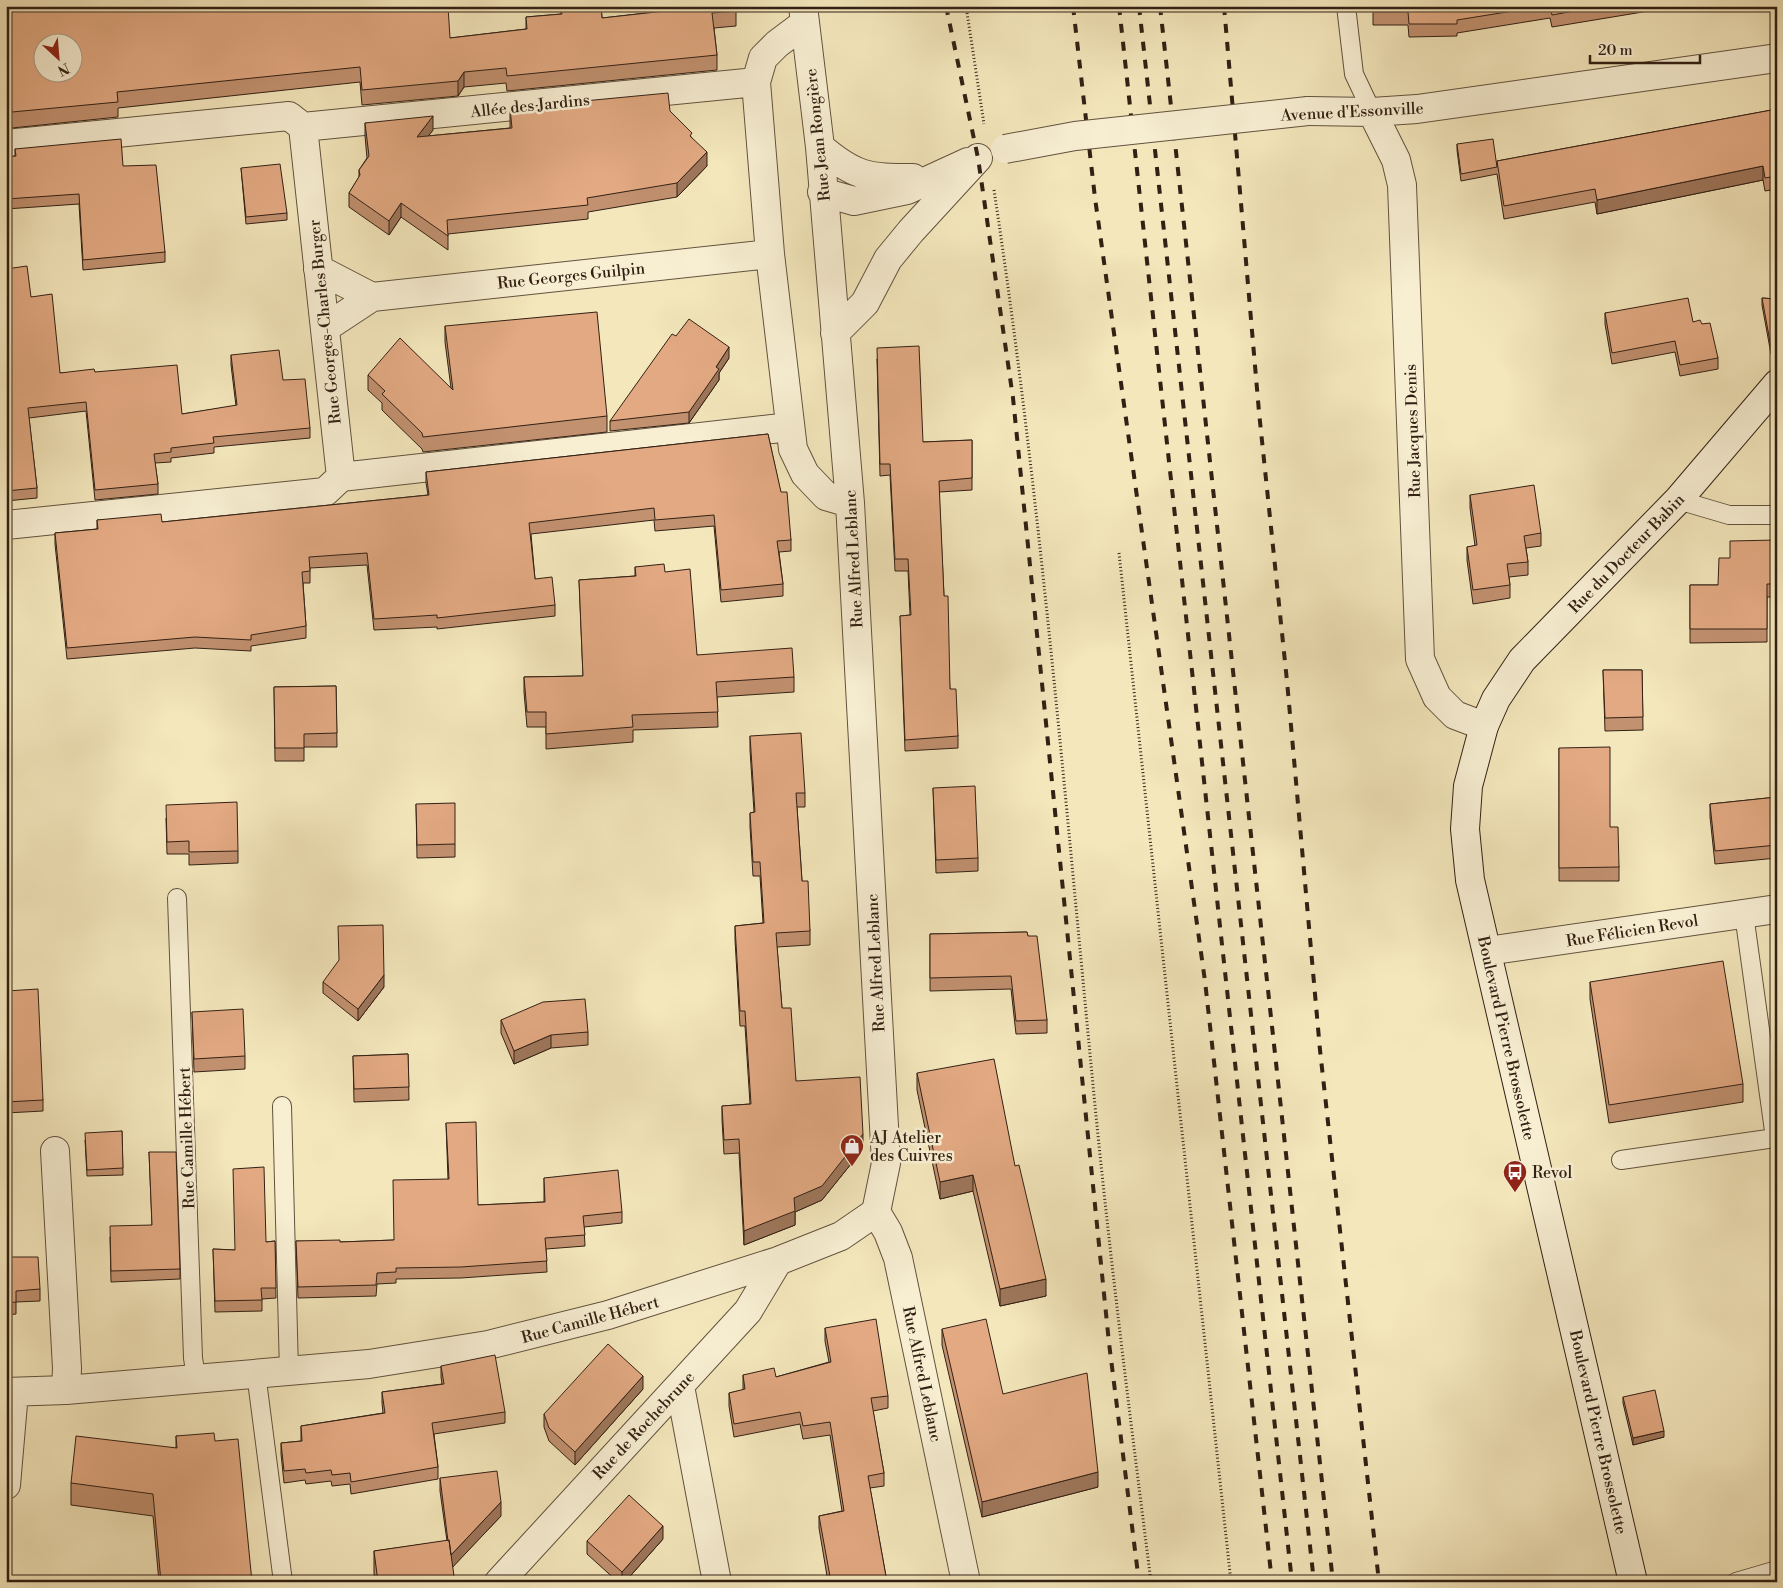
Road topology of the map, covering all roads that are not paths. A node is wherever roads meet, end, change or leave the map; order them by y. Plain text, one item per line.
1 (1346, 6) edge
2 (804, 15) edge
3 (1777, 58) edge
4 (756, 82) junction
5 (1372, 112) junction
6 (303, 127) junction
7 (6, 144) edge
8 (820, 147) junction
9 (990, 153) junction
10 (932, 178) junction
11 (822, 192) junction
12 (770, 254) junction
13 (828, 263) joint
14 (318, 269) junction
15 (372, 297) junction
16 (325, 328) junction
17 (836, 333) junction
18 (1777, 384) edge
19 (790, 427) junction
20 (341, 477) junction
21 (1678, 500) junction
22 (850, 504) junction
23 (1777, 515) edge
24 (6, 525) edge
25 (1484, 726) junction
26 (178, 898) dead end
27 (1777, 909) edge
28 (1744, 914) junction
29 (1487, 951) junction
30 (282, 1106) dead end
31 (1776, 1138) edge
32 (55, 1151) dead end
33 (1621, 1160) dead end
34 (876, 1212) junction
35 (778, 1261) junction
36 (289, 1371) junction
37 (256, 1373) junction
38 (196, 1377) junction
39 (680, 1386) junction
40 (66, 1390) junction
41 (10, 1392) edge
42 (6, 1485) edge
43 (1777, 1570) edge
44 (283, 1582) edge
45 (499, 1582) edge
46 (718, 1582) edge
47 (966, 1582) edge
48 (1633, 1582) edge
49 (1736, 1582) edge

1 - 5 lane
2 - 4 street
2 - 8 street, Rue Jean Rongière
3 - 5 street, Avenue d'Essonville
4 - 6 street, Allée des Jardins
4 - 12 street
5 - 9 street, Avenue d'Essonville, bridge
5 - 25 street, Rue Jacques Denis
6 - 7 street
6 - 14 street, Rue Georges-Charles Burger
8 - 10 street, Avenue d'Essonville
8 - 11 street, Rue Jean Rongière
9 - 10 street, Avenue d'Essonville
9 - 17 street
10 - 11 street, Avenue d'Essonville
11 - 13 street, Rue Jean Rongière
12 - 15 street, Rue Georges Guilpin
12 - 19 street
13 - 17 street, Rue Alfred Leblanc
14 - 15 street
14 - 16 street, Rue Georges-Charles Burger
15 - 16 street, Rue Georges Guilpin
16 - 20 street, Rue Georges-Charles Burger
17 - 22 street, Rue Alfred Leblanc
18 - 21 street, Rue du Docteur Babin
19 - 20 street
19 - 22 street
20 - 24 street
21 - 23 lane
21 - 25 street, Rue du Docteur Babin
22 - 34 street, Rue Alfred Leblanc
25 - 29 street, Boulevard Pierre Brossolette
26 - 38 lane, Rue Camille Hébert
27 - 28 street, Rue Félicien Revol
28 - 29 street, Rue Félicien Revol
28 - 31 lane
29 - 48 street, Boulevard Pierre Brossolette
30 - 36 lane
31 - 33 lane
32 - 40 street
34 - 35 street, Rue Camille Hébert
34 - 47 street, Rue Alfred Leblanc
35 - 36 street, Rue Camille Hébert
35 - 39 street, Rue de Rochebrune
36 - 37 street, Rue Camille Hébert
37 - 38 street, Rue Camille Hébert
37 - 44 lane
38 - 40 street, Rue Camille Hébert
39 - 45 street, Rue de Rochebrune
39 - 46 street
40 - 41 street, Rue Camille Hébert
41 - 42 street
43 - 49 lane

